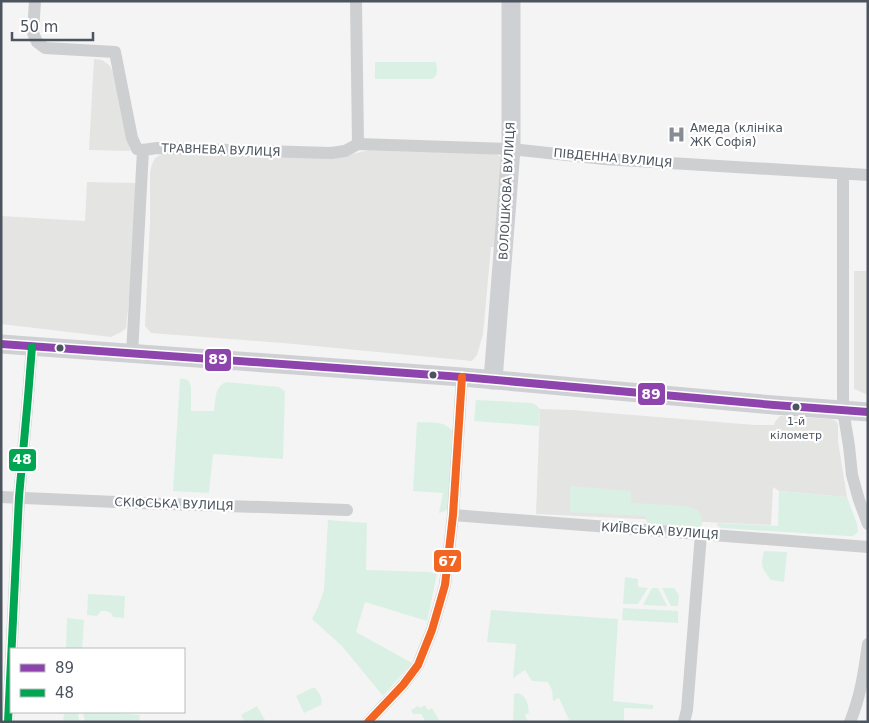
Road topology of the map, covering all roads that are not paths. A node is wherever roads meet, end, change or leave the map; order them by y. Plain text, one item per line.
1 (35, 1) edge
2 (356, 1) edge
3 (511, 1) edge
4 (358, 144) junction
5 (511, 149) junction
6 (143, 150) junction
7 (843, 174) junction
8 (868, 175) edge
9 (1, 344) edge
10 (32, 347) junction
11 (132, 354) junction
12 (462, 377) junction
13 (493, 380) junction
14 (843, 410) junction
15 (868, 412) edge
16 (1, 497) edge
17 (19, 497) junction
18 (346, 510) dead end
19 (453, 514) junction
20 (868, 524) edge
21 (701, 534) junction
22 (868, 547) edge
23 (868, 644) edge
24 (12, 648) edge
25 (10, 681) edge
26 (8, 722) edge
27 (368, 722) edge
28 (684, 722) edge
29 (850, 722) edge

1 - 6 street
2 - 4 street
3 - 5 main road, ВОЛОШКОВА ВУЛИЦЯ
4 - 5 street, ПІВДЕННА ВУЛИЦЯ
4 - 6 street, ТРАВНЕВА ВУЛИЦЯ
5 - 7 street, ПІВДЕННА ВУЛИЦЯ
5 - 13 main road, ВОЛОШКОВА ВУЛИЦЯ
6 - 11 street, ТРАВНЕВА ВУЛИЦЯ
7 - 8 street, ПІВДЕННА ВУЛИЦЯ
7 - 14 street
9 - 10 main road
10 - 11 main road
10 - 17 street
11 - 12 main road
12 - 13 main road
12 - 19 street
13 - 14 main road
14 - 15 main road
14 - 20 street
16 - 17 street, СКІФСЬКА ВУЛИЦЯ
17 - 18 street, СКІФСЬКА ВУЛИЦЯ
17 - 24 street
19 - 21 street, КИЇВСЬКА ВУЛИЦЯ
19 - 27 street
21 - 22 street, КИЇВСЬКА ВУЛИЦЯ
21 - 28 street
23 - 29 street
25 - 26 street

